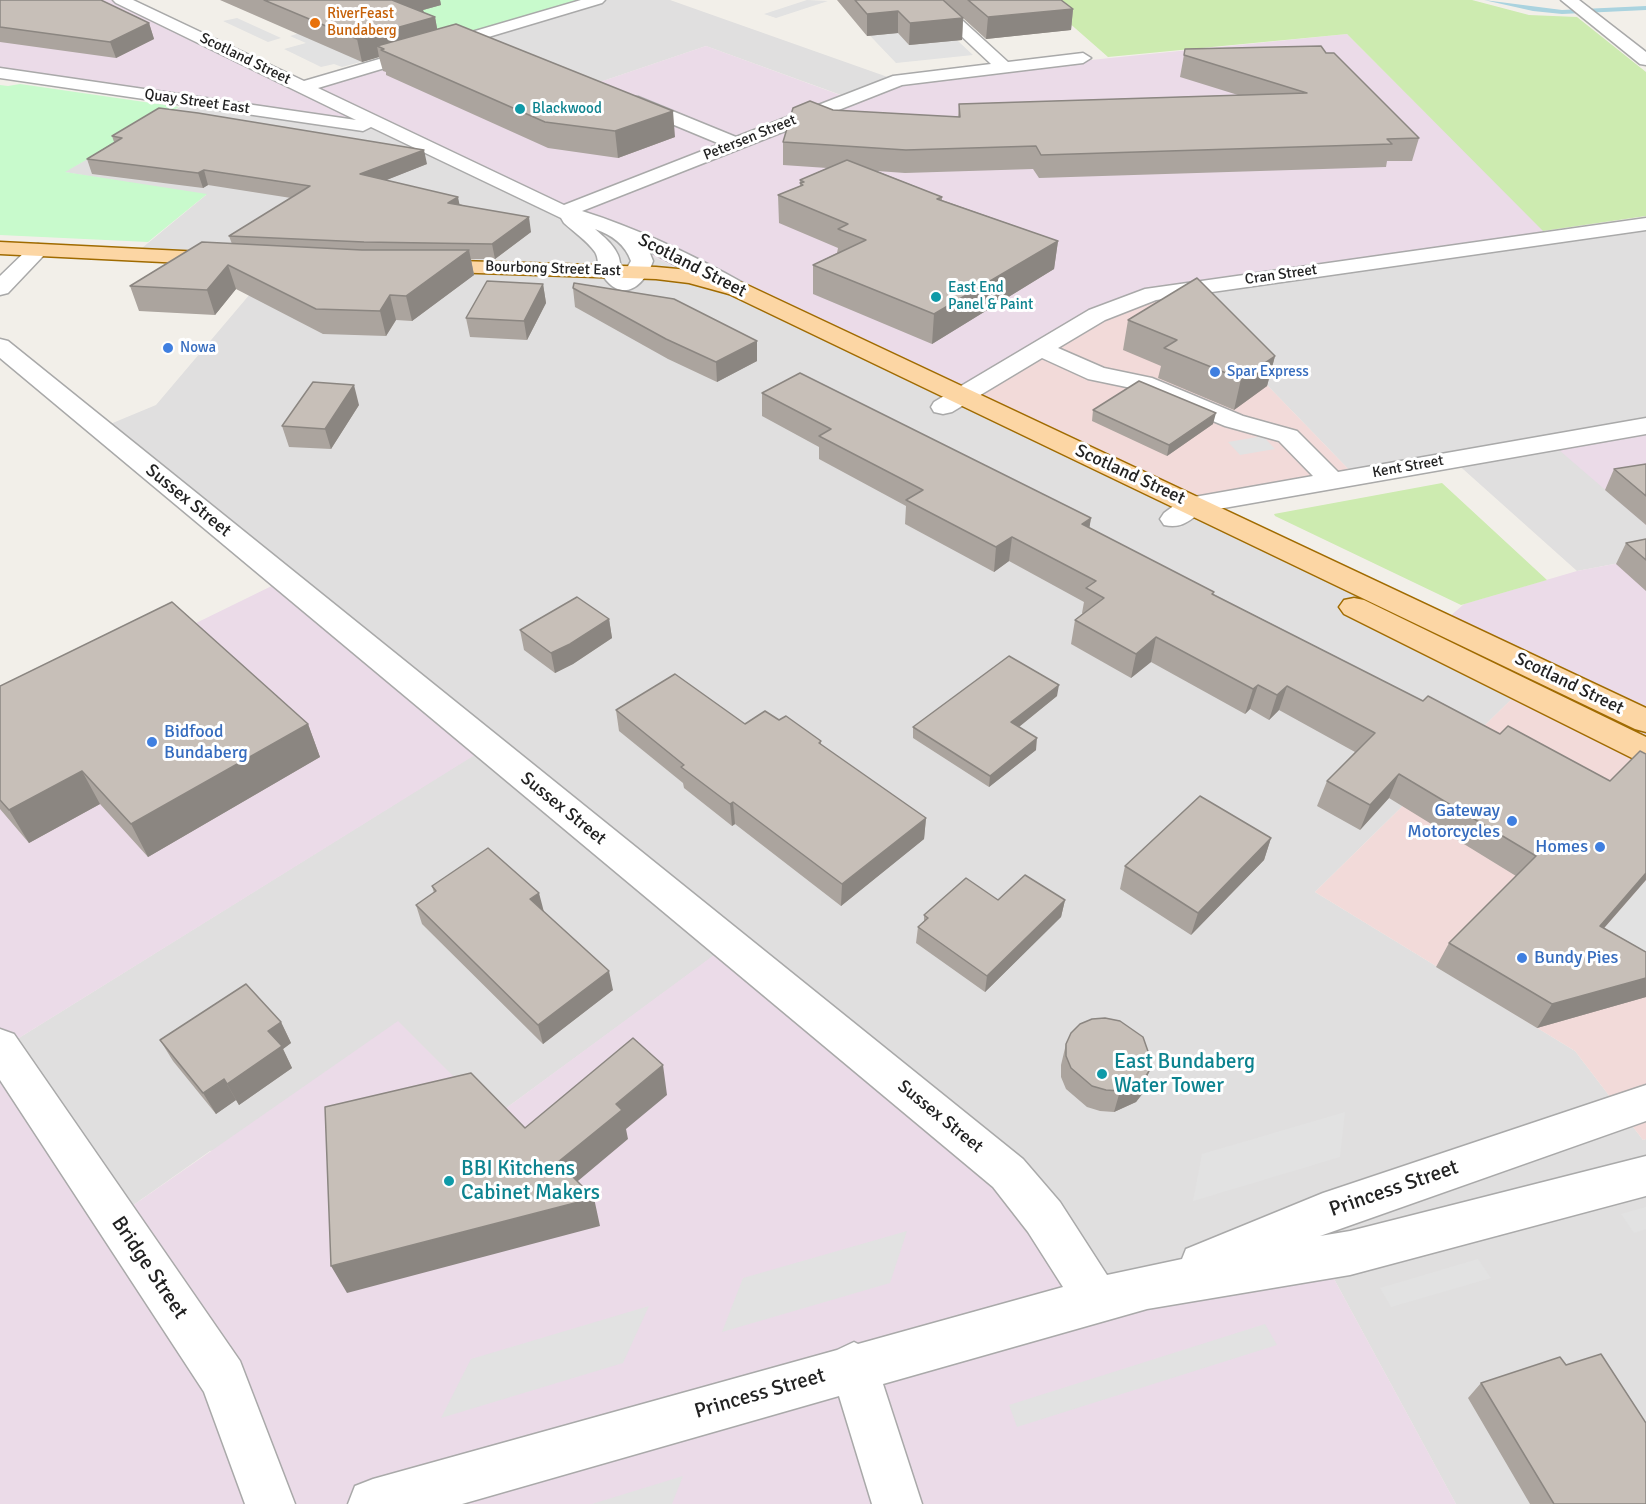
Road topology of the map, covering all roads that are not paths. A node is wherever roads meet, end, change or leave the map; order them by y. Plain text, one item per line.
1 (121, 0) edge
2 (597, 0) edge
3 (931, 0) edge
4 (1571, 2) edge
5 (474, 37) junction
6 (496, 46) edge
7 (1083, 58) dead end
8 (1646, 60) edge
9 (1004, 67) junction
10 (0, 73) edge
11 (303, 87) junction
12 (616, 95) edge
13 (394, 131) junction
14 (736, 144) junction
15 (563, 212) junction
16 (1646, 224) edge
17 (615, 228) junction
18 (0, 248) edge
19 (38, 250) junction
20 (238, 260) edge
21 (407, 268) edge
22 (624, 276) junction
23 (0, 288) edge
24 (737, 290) junction
25 (683, 294) joint
26 (0, 346) edge
27 (1041, 349) junction
28 (952, 401) junction
29 (1646, 426) edge
30 (1332, 481) junction
31 (1184, 512) junction
32 (1646, 721) edge
33 (1646, 751) edge
34 (0, 1046) edge
35 (1646, 1103) edge
36 (1646, 1176) edge
37 (1147, 1287) junction
38 (1097, 1300) junction
39 (854, 1366) junction
40 (270, 1504) edge
41 (373, 1504) edge
42 (897, 1504) edge

1 - 11 street, Scotland Street
2 - 5 street
3 - 9 street
4 - 8 street
5 - 6 street
5 - 11 street
7 - 9 street, Petersen Street
9 - 14 street, Petersen Street
10 - 13 street, Quay Street East
11 - 13 street, Scotland Street
12 - 14 street
13 - 15 street, Scotland Street
14 - 15 street, Petersen Street
15 - 17 street, Scotland Street
15 - 22 street, Scotland Street
16 - 27 street, Cran Street
17 - 22 street, Scotland Street
17 - 24 street, Scotland Street
18 - 19 main road
19 - 20 main road
19 - 23 street
21 - 22 main road, Bourbong Street East
22 - 24 main road, Bourbong Street East
22 - 25 main road, Bourbong Street East
24 - 28 main road, Scotland Street
25 - 28 main road, Scotland Street
26 - 38 street, Sussex Street
27 - 28 street, Cran Street
27 - 30 street
28 - 31 main road, Scotland Street
29 - 30 street, Kent Street
30 - 31 street, Kent Street
31 - 32 main road, Scotland Street
31 - 33 main road, Scotland Street
34 - 40 street, Bridge Street
35 - 37 street, Princess Street
36 - 37 street, Princess Street
37 - 38 street, Princess Street
38 - 39 street, Princess Street
39 - 41 street, Princess Street
39 - 42 street

